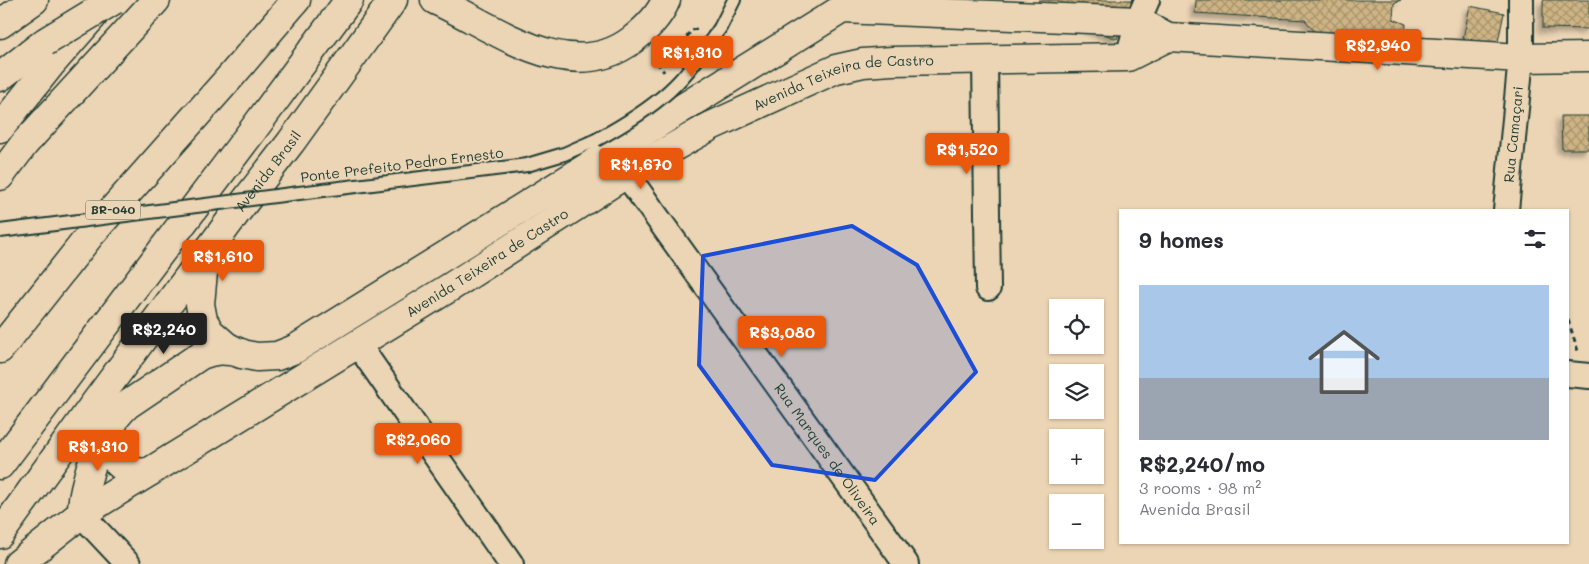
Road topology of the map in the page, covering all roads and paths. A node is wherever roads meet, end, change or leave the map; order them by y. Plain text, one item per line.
1 (34, 0) edge
2 (107, 0) edge
3 (114, 0) edge
4 (156, 0) edge
5 (296, 0) edge
6 (349, 0) edge
7 (393, 0) edge
8 (435, 0) edge
9 (666, 0) edge
10 (734, 0) edge
11 (1521, 0) edge
12 (838, 4) edge
13 (1009, 8) edge
14 (1142, 11) edge
15 (0, 24) edge
16 (1168, 36) junction
17 (1128, 57) junction
18 (1589, 57) edge
19 (1521, 58) junction
20 (985, 61) junction
21 (4, 73) edge
22 (0, 128) edge
23 (626, 174) junction
24 (0, 176) edge
25 (1506, 209) edge
26 (236, 213) junction
27 (0, 232) edge
28 (988, 288) dead end
29 (1569, 324) edge
30 (357, 343) junction
31 (0, 349) edge
32 (241, 353) junction
33 (1581, 375) edge
34 (114, 420) junction
35 (0, 465) edge
36 (149, 472) junction
37 (81, 514) junction
38 (0, 534) edge
39 (18, 564) edge
40 (128, 564) edge
41 (512, 564) edge
42 (906, 564) edge

1 - 15 main road
2 - 22 main road
3 - 21 main road, bridge
4 - 24 main road
5 - 31 main road, BR-040
6 - 35 main road
7 - 26 main road, Avenida Brasil
8 - 9 main road
10 - 27 lane, Ponte Prefeito Pedro Ernesto, bridge
11 - 19 street, Rua Camaçari
12 - 13 main road, Avenida Teixeira de Castro
12 - 32 main road, Avenida Teixeira de Castro
13 - 14 main road, Avenida Teixeira de Castro
14 - 16 main road, Avenida Teixeira de Castro
14 - 17 street
16 - 17 main road, Avenida Teixeira de Castro
16 - 19 main road, Avenida Teixeira de Castro
17 - 20 main road, Avenida Teixeira de Castro
18 - 19 main road, Avenida Teixeira de Castro
19 - 25 street, Rua Camaçari
20 - 23 main road, Avenida Teixeira de Castro
20 - 28 street
23 - 30 main road, Avenida Teixeira de Castro
23 - 42 street, Rua Marques de Oliveira
26 - 32 main road, Avenida Teixeira de Castro
26 - 38 main road, Avenida Brasil
29 - 33 path
30 - 36 main road, Avenida Teixeira de Castro
30 - 41 street
32 - 34 main road
34 - 36 main road
34 - 37 main road
36 - 37 main road, Avenida Teixeira de Castro
37 - 39 main road, Avenida Teixeira de Castro
37 - 40 street

